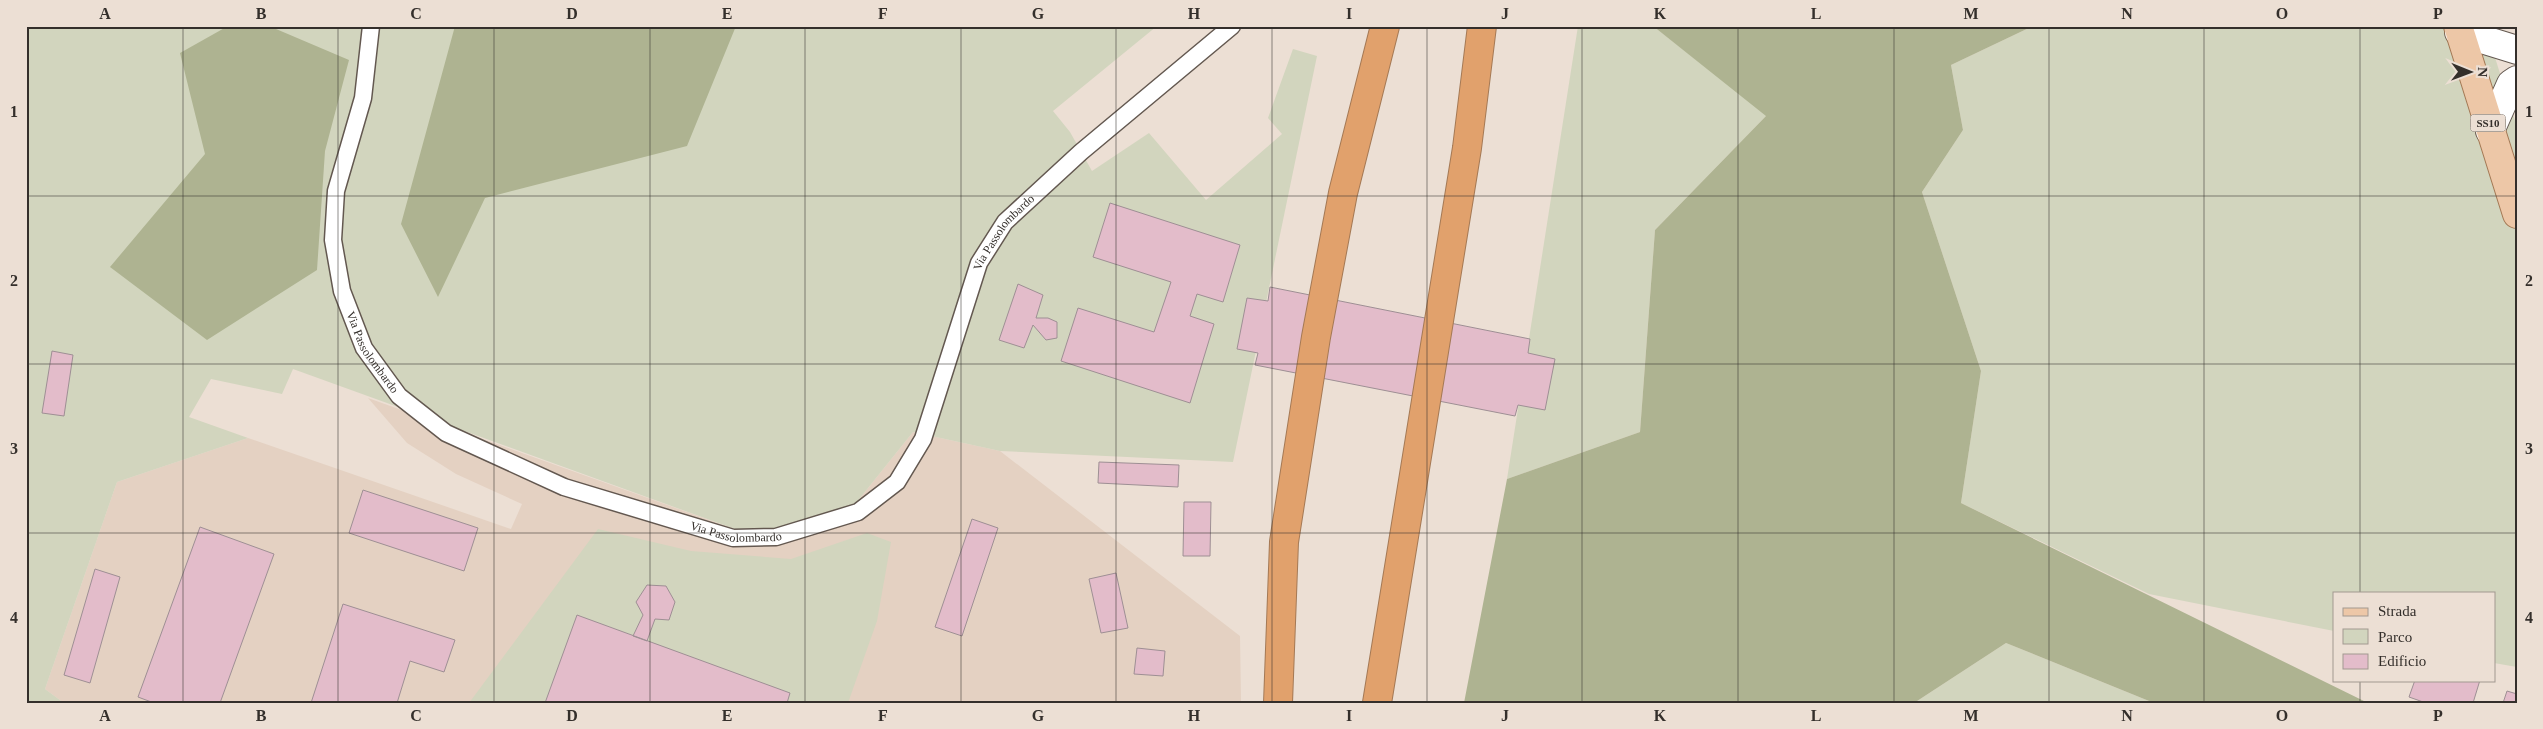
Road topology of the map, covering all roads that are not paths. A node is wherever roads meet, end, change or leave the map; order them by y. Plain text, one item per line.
1 (371, 26) edge
2 (1232, 26) edge
3 (1385, 26) edge
4 (1482, 26) edge
5 (1501, 26) edge
6 (2458, 29) edge
7 (2517, 50) edge
8 (2517, 80) edge
9 (2490, 131) junction
10 (1467, 148) junction
11 (2517, 214) edge
12 (1284, 542) junction
13 (1278, 703) edge
14 (1292, 703) edge
15 (1377, 703) edge

1 - 2 lane, Via Passolombardo
3 - 12 highway
4 - 10 highway
5 - 10 highway
6 - 7 street
6 - 9 main road, SS10
8 - 9 street
9 - 11 main road, SS10
10 - 15 highway
12 - 13 highway
12 - 14 highway

